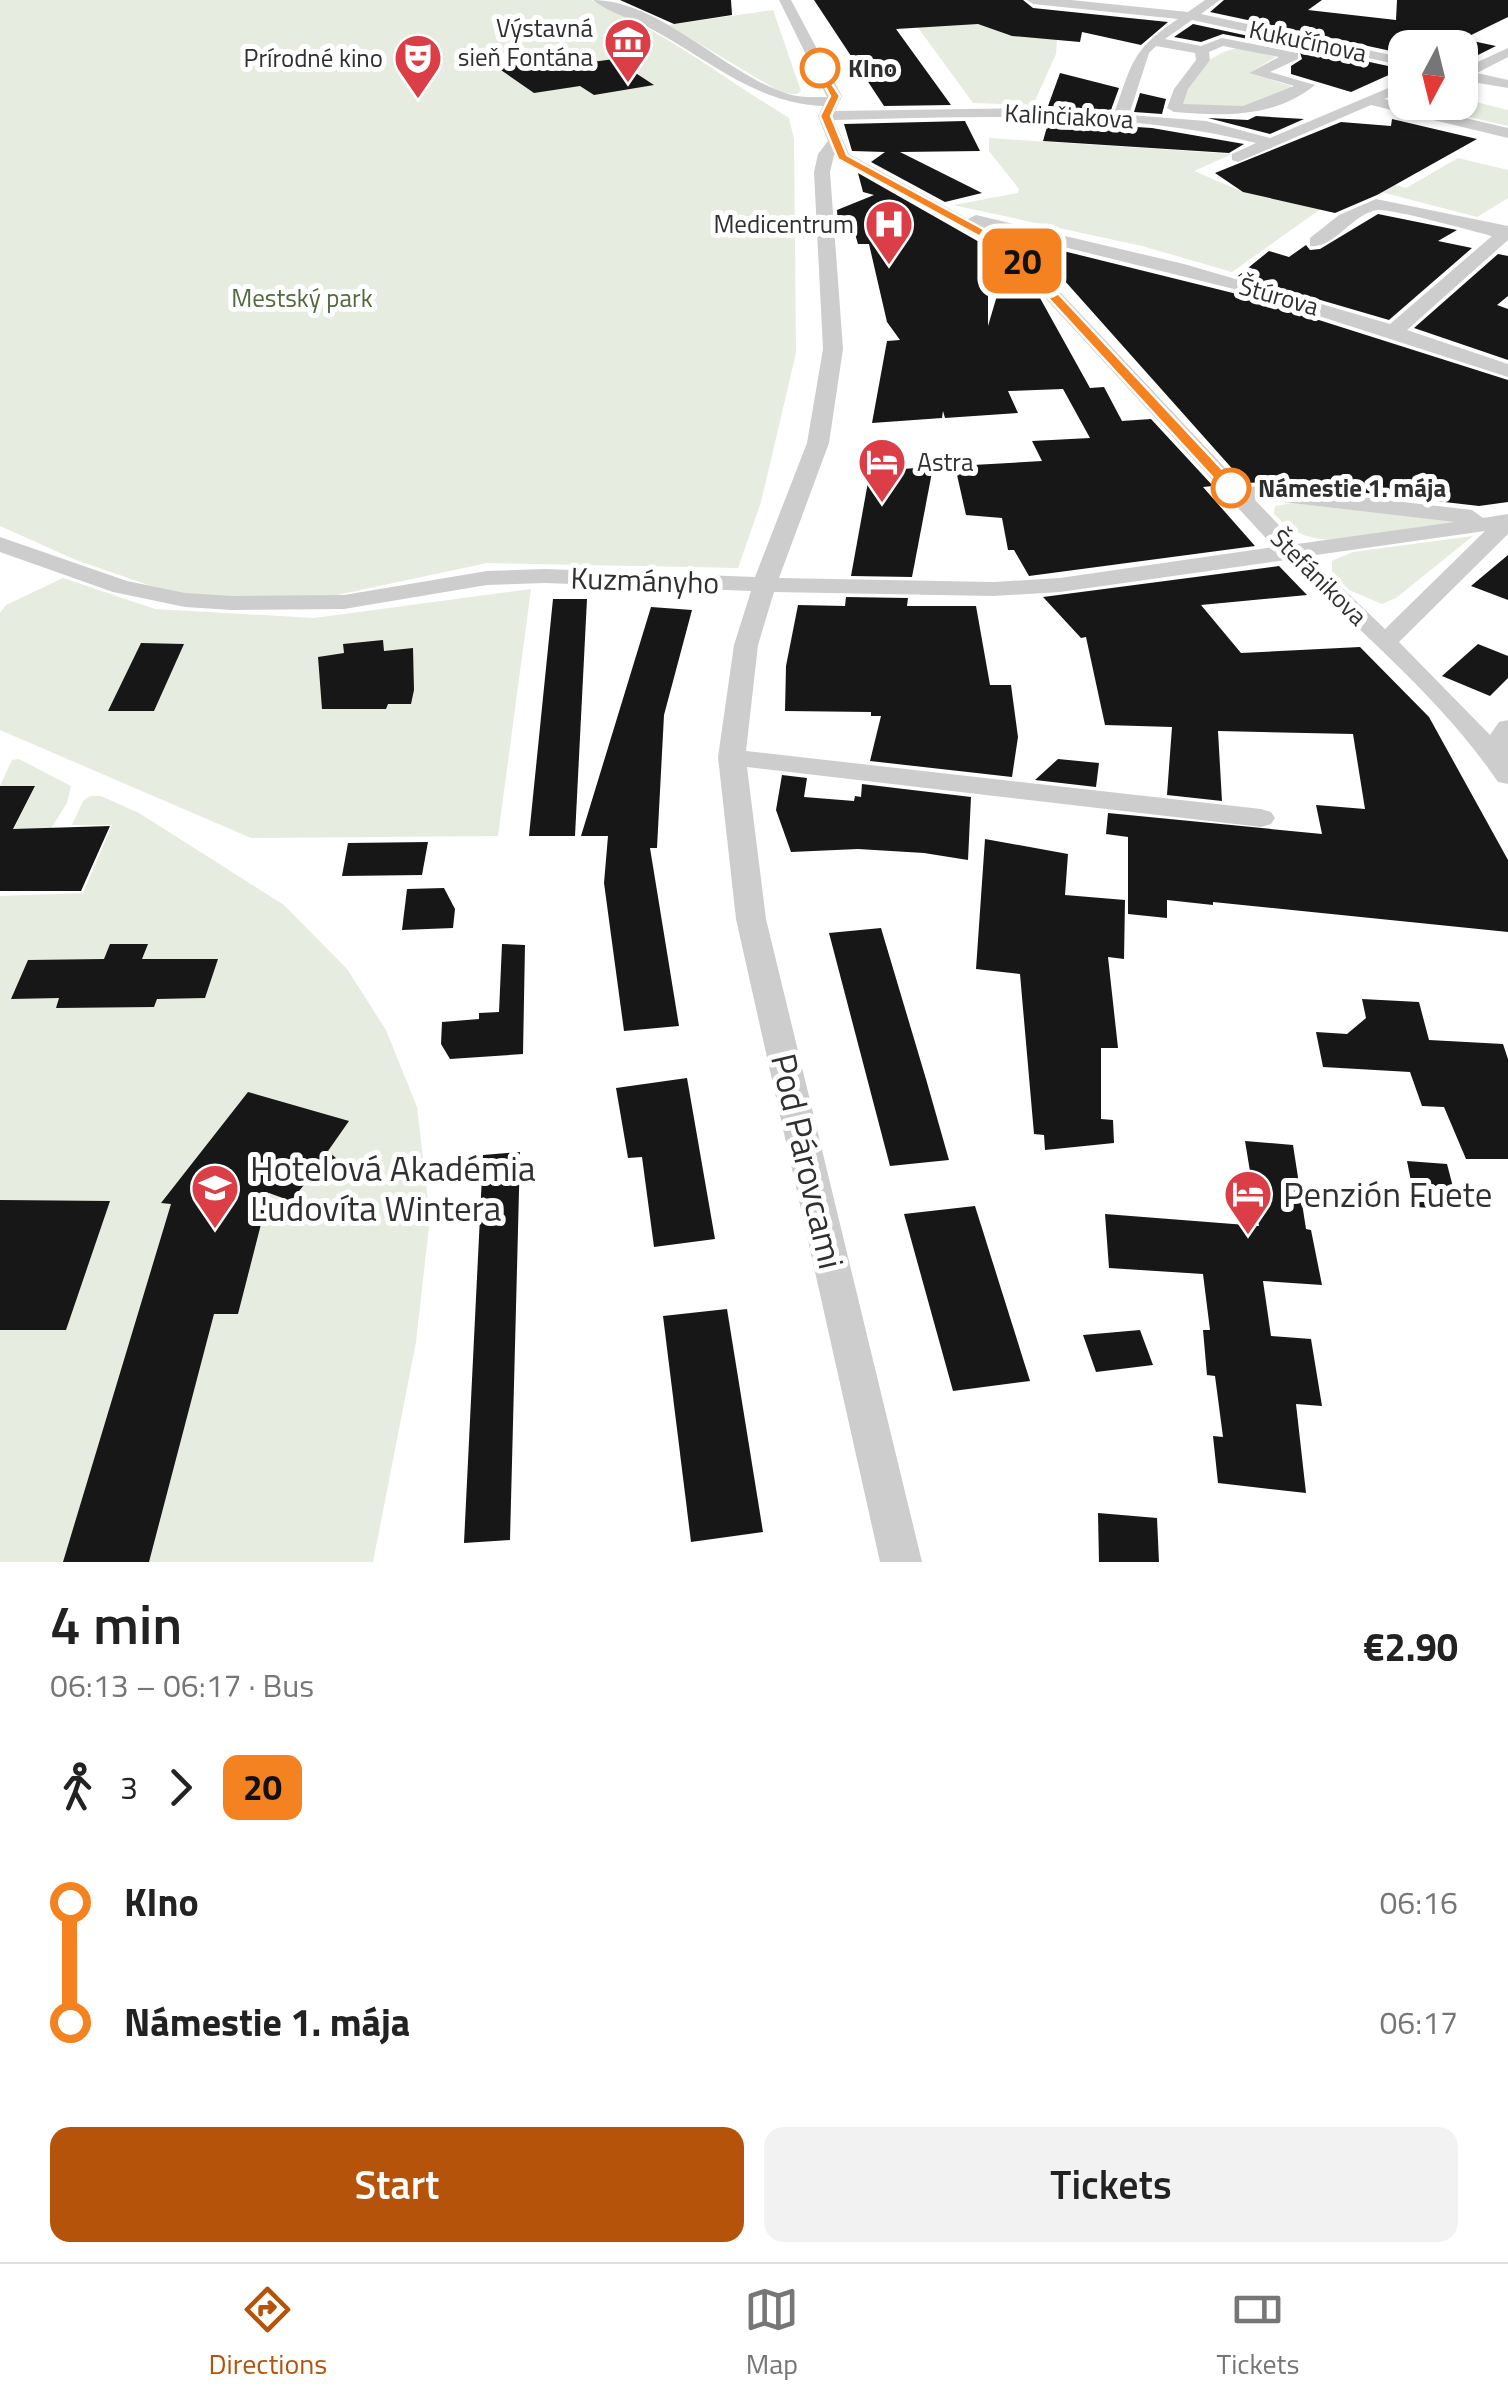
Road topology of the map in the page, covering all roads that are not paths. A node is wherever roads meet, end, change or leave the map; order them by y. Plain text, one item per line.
1 (599, 0) edge
2 (785, 0) edge
3 (1033, 0) edge
4 (1214, 0) edge
5 (1190, 16) junction
6 (1153, 41) junction
7 (1202, 50) junction
8 (1508, 52) edge
9 (1388, 58) edge
10 (1478, 67) edge
11 (1478, 78) edge
12 (1508, 84) edge
13 (1388, 93) edge
14 (1372, 101) junction
15 (1388, 103) edge
16 (828, 109) junction
17 (1120, 118) junction
18 (1459, 120) edge
19 (1508, 133) edge
20 (1272, 142) junction
21 (834, 144) junction
22 (1238, 158) dead end
23 (855, 166) junction
24 (822, 172) junction
25 (955, 216) junction
26 (1507, 233) edge
27 (1046, 234) junction
28 (1316, 242) dead end
29 (1008, 247) junction
30 (1395, 330) junction
31 (1508, 370) edge
32 (1236, 494) junction
33 (1508, 521) edge
34 (2, 546) edge
35 (1294, 554) junction
36 (765, 585) junction
37 (1385, 642) junction
38 (1508, 728) edge
39 (1492, 752) junction
40 (732, 757) junction
41 (1508, 776) edge
42 (1261, 818) dead end
43 (901, 1562) edge

1 - 16 street, Kalinčiakova
2 - 16 street
3 - 5 street, Kukučínova
4 - 5 street
5 - 6 street
5 - 9 street, Kukučínova
6 - 7 street
6 - 17 street
7 - 7 street
8 - 10 street
11 - 12 street
13 - 14 street
14 - 15 street
14 - 20 street
16 - 17 street, Kalinčiakova
16 - 21 street
17 - 20 street, Kalinčiakova
18 - 19 street
20 - 22 street
21 - 23 street
21 - 24 street, Pod Párovcami
23 - 24 street
23 - 25 street
24 - 36 street, Pod Párovcami
25 - 27 street, Štúrova
25 - 29 street, Štefánikova
26 - 28 street
26 - 30 street
27 - 29 street
27 - 30 street, Štúrova
29 - 32 street, Štefánikova
30 - 31 street, Štúrova
32 - 33 street
32 - 35 street, Štefánikova
33 - 35 street
33 - 37 street
34 - 36 street, Kuzmányho
35 - 36 street, Kuzmányho
35 - 37 street, Štefánikova
36 - 40 street, Pod Párovcami
37 - 39 street, Štefánikova
38 - 39 street
39 - 41 street, Štefánikova
40 - 42 street
40 - 43 street, Pod Párovcami

